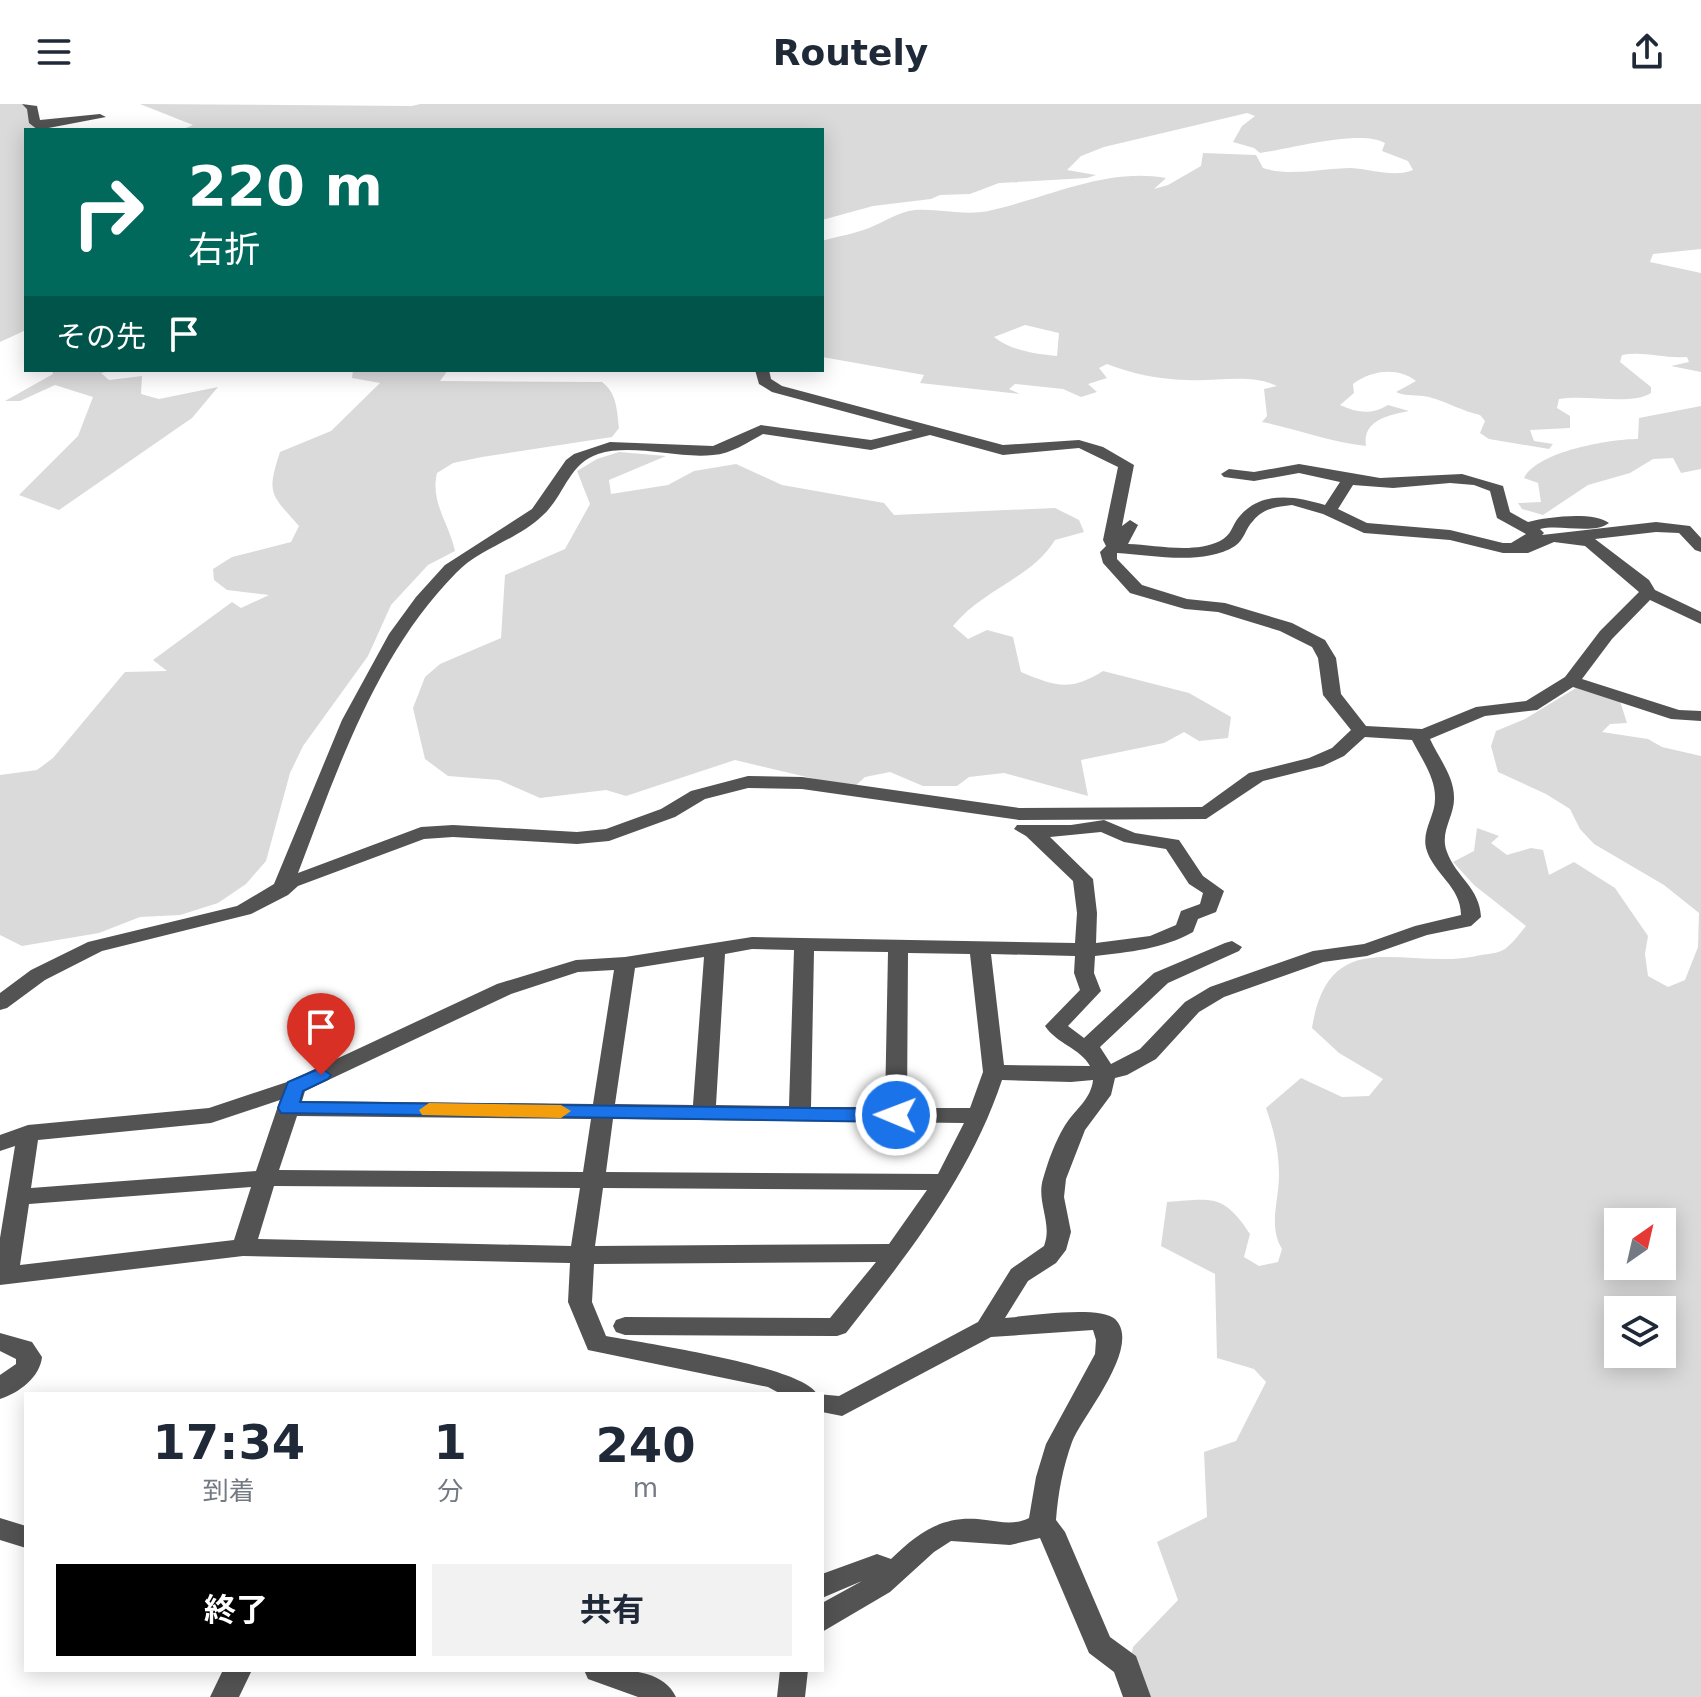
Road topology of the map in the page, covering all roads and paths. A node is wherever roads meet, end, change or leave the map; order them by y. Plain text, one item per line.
1 (28, 104) edge
2 (65, 105) edge
3 (100, 117) dead end
4 (72, 120) junction
5 (36, 124) junction
6 (44, 128) edge
7 (762, 372) edge
8 (929, 430) junction
9 (1229, 474) dead end
10 (1349, 480) junction
11 (1329, 511) junction
12 (1130, 525) dead end
13 (1527, 527) junction
14 (1656, 527) junction
15 (1684, 529) junction
16 (1450, 535) junction
17 (1701, 536) edge
18 (1575, 540) junction
19 (1701, 547) edge
20 (1115, 548) junction
21 (1648, 593) junction
22 (1701, 619) edge
23 (1571, 681) junction
24 (1701, 716) edge
25 (1361, 731) junction
26 (1424, 735) junction
27 (960, 807) junction
28 (1033, 832) junction
29 (281, 891) junction
30 (804, 944) junction
31 (898, 946) junction
32 (1232, 947) dead end
33 (980, 948) junction
34 (715, 949) junction
35 (1087, 950) junction
36 (625, 963) junction
37 (0, 1003) edge
38 (1088, 1046) junction
39 (994, 1072) junction
40 (1104, 1073) junction
41 (291, 1098) junction
42 (603, 1112) junction
43 (704, 1113) junction
44 (800, 1114) junction
45 (896, 1115) junction
46 (979, 1116) junction
47 (28, 1133) junction
48 (0, 1143) edge
49 (265, 1178) junction
50 (593, 1180) junction
51 (945, 1182) junction
52 (18, 1197) junction
53 (243, 1247) junction
54 (896, 1253) junction
55 (582, 1255) junction
56 (3, 1276) edge
57 (625, 1326) dead end
58 (987, 1328) junction
59 (0, 1342) edge
60 (0, 1389) edge
61 (800, 1392) edge
62 (824, 1402) edge
63 (1042, 1524) junction
64 (0, 1529) edge
65 (24, 1536) edge
66 (895, 1572) junction
67 (824, 1586) edge
68 (824, 1618) edge
69 (237, 1672) edge
70 (604, 1672) edge
71 (794, 1672) edge
72 (224, 1697) edge
73 (662, 1697) edge
74 (791, 1697) edge
75 (1137, 1697) edge

1 - 5 street
2 - 4 street
3 - 4 street
4 - 5 street
5 - 6 street
7 - 8 street
8 - 20 street
8 - 29 street
9 - 10 street
10 - 11 street
10 - 13 street
11 - 16 street
11 - 20 street
12 - 20 street
13 - 14 street
13 - 16 street
14 - 15 street
14 - 18 street
15 - 17 street
15 - 19 street
16 - 18 street
18 - 21 street
20 - 25 street
21 - 22 street
21 - 23 street
23 - 24 street
23 - 26 street
25 - 26 street
25 - 27 street
26 - 40 street
27 - 28 street
27 - 29 street
28 - 35 street
28 - 35 street
29 - 37 street
30 - 31 street
30 - 34 street
30 - 44 street
31 - 33 street
31 - 45 street
32 - 38 street
33 - 35 street
33 - 39 street
34 - 36 street
34 - 43 street
35 - 38 street
36 - 41 street
36 - 42 street
38 - 40 street
39 - 40 street
39 - 46 street
40 - 58 street
41 - 42 street
41 - 47 street
41 - 49 street
42 - 43 street
42 - 50 street
43 - 44 street
44 - 45 street
45 - 46 street
46 - 51 street
47 - 48 street
47 - 52 street
49 - 50 street
49 - 52 street
49 - 53 street
50 - 51 street
50 - 55 street
51 - 54 street
52 - 56 street
53 - 55 street
53 - 56 street
54 - 55 street
54 - 57 street
55 - 61 street
58 - 62 street
58 - 63 street
59 - 60 street
63 - 66 street
63 - 75 street
64 - 65 street
66 - 67 street
66 - 68 street
69 - 72 street
70 - 73 street
71 - 74 street

